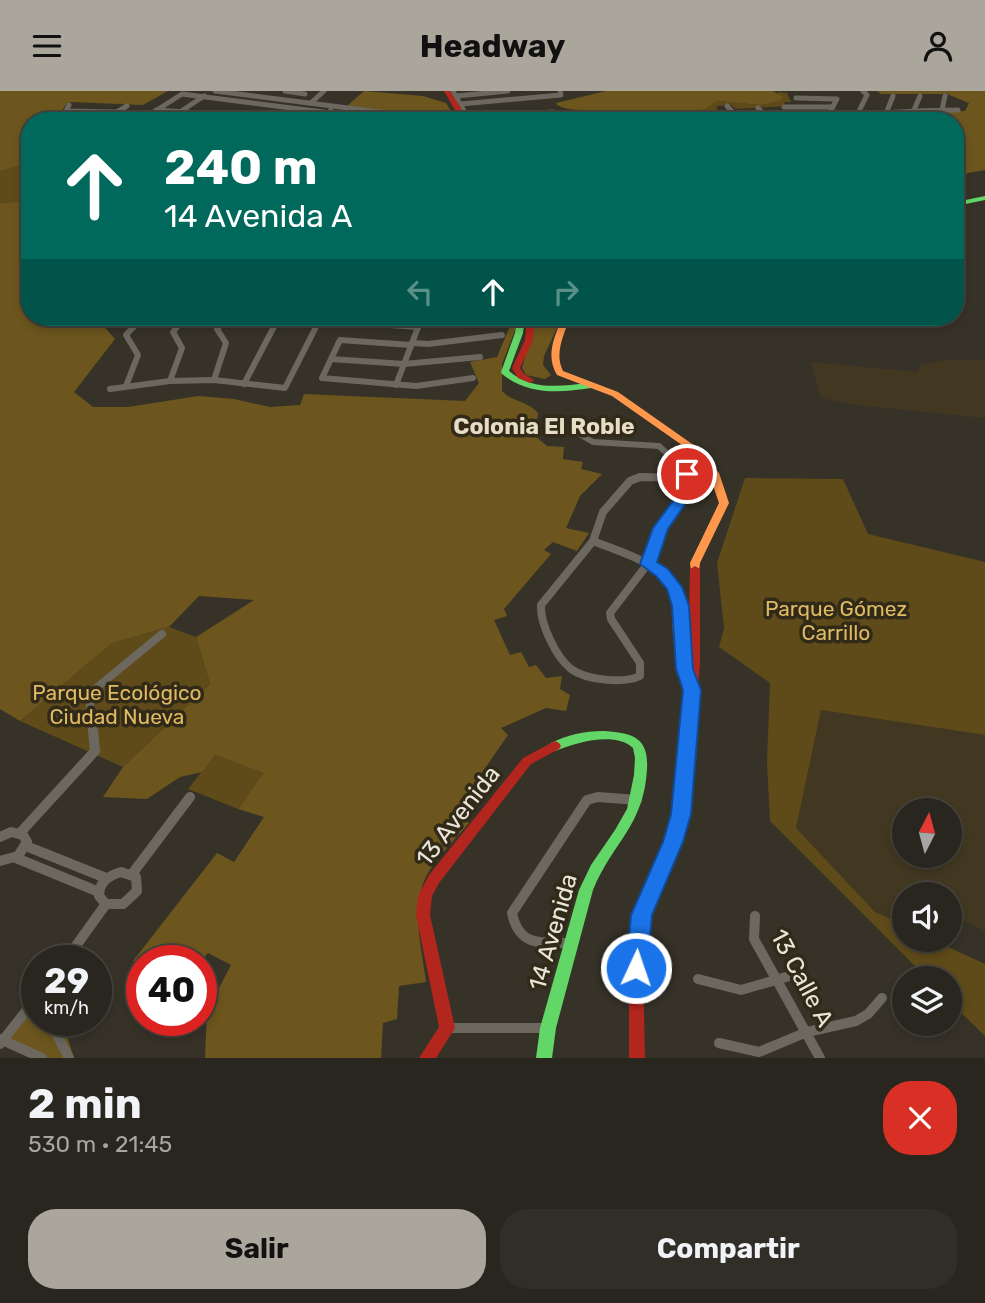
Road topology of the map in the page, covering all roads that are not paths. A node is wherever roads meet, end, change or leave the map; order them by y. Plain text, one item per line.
1 (215, 91) edge
2 (285, 91) edge
3 (322, 91) edge
4 (441, 91) edge
5 (508, 91) edge
6 (863, 91) edge
7 (298, 92) edge
8 (452, 93) edge
9 (561, 93) edge
10 (305, 94) dead end
11 (204, 96) junction
12 (893, 96) dead end
13 (919, 96) dead end
14 (945, 96) dead end
15 (796, 98) dead end
16 (228, 99) junction
17 (256, 103) junction
18 (309, 103) junction
19 (461, 104) junction
20 (546, 105) dead end
21 (127, 106) dead end
22 (281, 106) junction
23 (336, 106) junction
24 (520, 106) dead end
25 (727, 106) dead end
26 (345, 107) junction
27 (833, 107) junction
28 (758, 108) dead end
29 (305, 109) junction
30 (156, 110) junction
31 (914, 110) junction
32 (942, 110) junction
33 (958, 110) dead end
34 (887, 111) junction
35 (69, 112) edge
36 (116, 112) joint
37 (153, 112) edge
38 (171, 112) edge
39 (180, 112) edge
40 (210, 112) edge
41 (246, 112) edge
42 (274, 112) edge
43 (302, 112) edge
44 (329, 112) joint
45 (338, 112) edge
46 (382, 112) edge
47 (460, 112) edge
48 (462, 112) edge
49 (467, 112) edge
50 (523, 112) edge
51 (551, 112) edge
52 (733, 112) edge
53 (762, 112) edge
54 (789, 112) edge
55 (830, 112) edge
56 (858, 112) edge
57 (882, 112) edge
58 (985, 198) edge
59 (964, 202) edge
60 (134, 326) edge
61 (178, 326) edge
62 (220, 326) edge
63 (274, 326) edge
64 (316, 326) edge
65 (419, 326) edge
66 (520, 326) edge
67 (530, 326) edge
68 (563, 326) edge
69 (502, 335) dead end
70 (412, 344) junction
71 (480, 357) dead end
72 (331, 359) junction
73 (404, 364) junction
74 (473, 378) dead end
75 (214, 380) junction
76 (578, 380) junction
77 (170, 381) junction
78 (244, 384) junction
79 (396, 385) junction
80 (126, 386) junction
81 (595, 386) junction
82 (110, 389) dead end
83 (576, 432) dead end
84 (689, 478) junction
85 (593, 541) junction
86 (648, 564) junction
87 (162, 634) dead end
88 (692, 694) junction
89 (639, 746) joint
90 (190, 797) dead end
91 (637, 800) junction
92 (20, 833) junction
93 (0, 837) edge
94 (26, 846) junction
95 (16, 858) junction
96 (0, 861) edge
97 (132, 874) junction
98 (106, 878) junction
99 (99, 892) junction
100 (106, 904) junction
101 (755, 916) dead end
102 (570, 943) junction
103 (77, 945) edge
104 (800, 973) dead end
105 (698, 979) dead end
106 (777, 979) junction
107 (882, 998) dead end
108 (21, 1017) edge
109 (447, 1028) junction
110 (548, 1028) junction
111 (807, 1032) junction
112 (58, 1036) edge
113 (1, 1041) edge
114 (719, 1043) dead end
115 (42, 1058) edge
116 (69, 1058) edge
117 (427, 1058) edge
118 (544, 1058) edge
119 (637, 1058) edge
120 (820, 1058) edge

1 - 18 street
2 - 7 street
3 - 18 street
4 - 47 street
5 - 8 street
6 - 56 street
7 - 10 street
8 - 19 street
8 - 48 street
9 - 19 street
11 - 16 street
11 - 30 street
11 - 39 street
12 - 34 street
13 - 31 street
14 - 32 street
15 - 27 street
16 - 17 street
16 - 40 street
17 - 22 street
17 - 41 street
18 - 23 street
19 - 49 street
20 - 51 street
21 - 36 street
22 - 29 street
22 - 42 street
23 - 26 street
23 - 44 street
24 - 50 street
25 - 52 street
26 - 45 street
26 - 46 street
27 - 54 street
27 - 55 street
28 - 53 street
29 - 43 street
29 - 44 street
30 - 37 street
30 - 38 street
31 - 32 street
31 - 34 street
32 - 33 street
34 - 57 street
35 - 36 street
58 - 59 street
60 - 80 street
61 - 77 street
62 - 75 street
63 - 78 street
64 - 78 street
65 - 70 street
66 - 81 street
67 - 76 street
68 - 76 street
69 - 70 street
70 - 72 street
70 - 73 street
71 - 73 street
72 - 73 street
72 - 79 street
73 - 79 street
74 - 79 street
75 - 77 street
75 - 78 street
76 - 81 street
77 - 80 street
80 - 82 street
81 - 88 street
83 - 84 street
84 - 85 street
84 - 86 street
85 - 86 street
85 - 86 street
86 - 88 street
87 - 92 street
88 - 119 street
89 - 91 street, 14 Avenida
89 - 109 street, 13 Avenida
90 - 97 street
91 - 102 street, 14 Avenida
91 - 102 street
92 - 93 street
92 - 94 street
94 - 95 street
94 - 98 street
95 - 96 street
95 - 99 street
97 - 98 street
97 - 100 street
98 - 99 street
99 - 100 street
100 - 103 street
101 - 106 street, 13 Calle A
102 - 110 street, 14 Avenida
104 - 106 street
105 - 106 street
106 - 111 street, 13 Calle A
107 - 111 street
108 - 113 street
109 - 110 street
109 - 117 street
110 - 118 street, 14 Avenida
111 - 114 street
111 - 120 street, 13 Calle A
112 - 116 street
113 - 115 street

